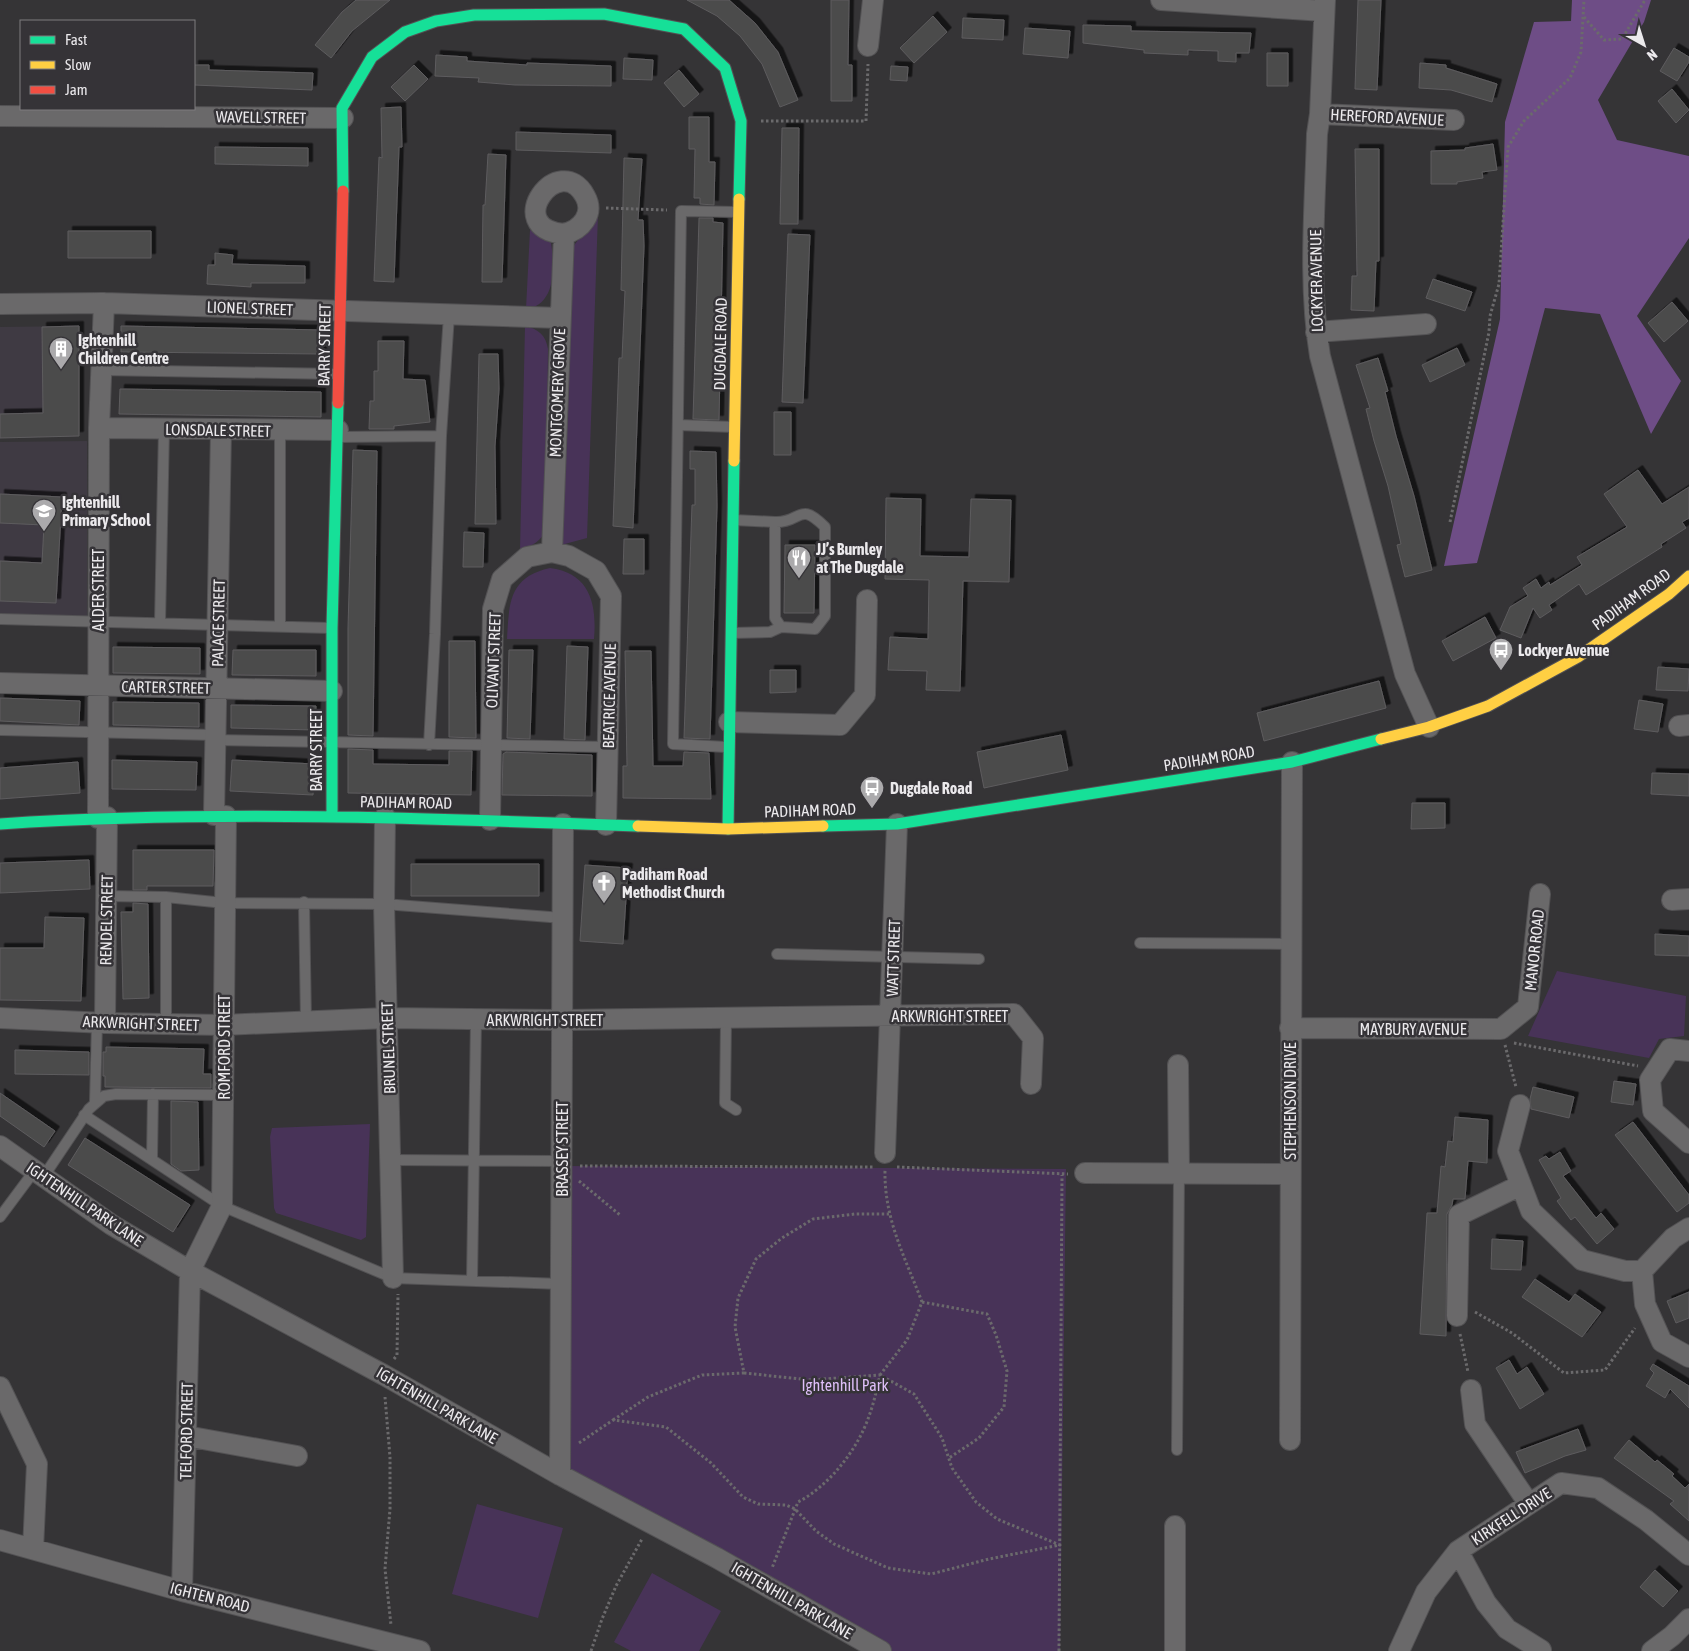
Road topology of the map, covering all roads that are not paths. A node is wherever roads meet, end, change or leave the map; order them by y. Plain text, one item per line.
1 (873, 0) edge
2 (1161, 0) edge
3 (1324, 6) edge
4 (536, 7) edge
5 (868, 46) road end
6 (1320, 114) junction
7 (0, 116) edge
8 (342, 118) junction
9 (1454, 120) dead end
10 (739, 212) junction
11 (564, 234) junction
12 (104, 303) junction
13 (0, 304) edge
14 (341, 312) junction
15 (449, 315) junction
16 (560, 318) junction
17 (1426, 324) dead end
18 (1316, 332) junction
19 (101, 370) junction
20 (339, 374) junction
21 (678, 425) junction
22 (735, 427) junction
23 (99, 428) junction
24 (164, 429) junction
25 (221, 430) junction
26 (280, 430) junction
27 (338, 434) junction
28 (441, 436) junction
29 (733, 520) junction
30 (776, 522) junction
31 (552, 552) junction
32 (596, 571) joint
33 (1689, 576) edge
34 (867, 600) dead end
35 (0, 619) edge
36 (98, 621) junction
37 (160, 623) junction
38 (218, 625) junction
39 (280, 625) junction
40 (781, 627) junction
41 (332, 628) junction
42 (730, 633) junction
43 (0, 683) edge
44 (97, 685) junction
45 (216, 688) junction
46 (332, 691) junction
47 (729, 722) junction
48 (1429, 727) junction
49 (0, 730) edge
50 (98, 734) junction
51 (215, 737) junction
52 (332, 742) junction
53 (429, 745) junction
54 (491, 746) junction
55 (608, 747) junction
56 (728, 747) junction
57 (1292, 762) junction
58 (220, 816) junction
59 (102, 817) junction
60 (332, 817) junction
61 (385, 818) junction
62 (490, 820) junction
63 (0, 824) edge
64 (563, 824) junction
65 (897, 824) junction
66 (606, 825) junction
67 (728, 829) junction
68 (1540, 894) dead end
69 (107, 896) junction
70 (166, 897) junction
71 (304, 902) junction
72 (224, 904) junction
73 (384, 904) junction
74 (562, 918) junction
75 (1140, 943) dead end
76 (1291, 944) junction
77 (777, 954) dead end
78 (893, 956) junction
79 (979, 959) dead end
80 (1528, 1007) joint
81 (890, 1017) junction
82 (0, 1018) edge
83 (388, 1018) junction
84 (726, 1018) junction
85 (476, 1020) junction
86 (562, 1020) junction
87 (306, 1022) junction
88 (101, 1023) junction
89 (166, 1024) junction
90 (223, 1026) junction
91 (1290, 1028) junction
92 (1689, 1051) edge
93 (1178, 1065) dead end
94 (1031, 1084) dead end
95 (153, 1094) junction
96 (224, 1095) junction
97 (95, 1102) junction
98 (1520, 1105) road end
99 (736, 1110) dead end
100 (84, 1115) junction
101 (1689, 1143) edge
102 (0, 1146) edge
103 (152, 1159) junction
104 (391, 1160) junction
105 (885, 1160) road end
106 (473, 1161) junction
107 (562, 1164) junction
108 (1179, 1172) junction
109 (39, 1173) junction
110 (1085, 1173) dead end
111 (1290, 1174) junction
112 (1521, 1185) junction
113 (222, 1206) junction
114 (0, 1217) edge
115 (1689, 1228) edge
116 (190, 1271) junction
117 (1642, 1271) junction
118 (396, 1278) junction
119 (472, 1281) junction
120 (561, 1284) junction
121 (1457, 1309) road end
122 (1689, 1357) edge
123 (0, 1387) edge
124 (1471, 1390) road end
125 (186, 1436) junction
126 (1290, 1440) dead end
127 (1177, 1450) dead end
128 (297, 1456) dead end
129 (560, 1466) junction
130 (1529, 1504) junction
131 (1175, 1526) dead end
132 (0, 1540) edge
133 (33, 1549) junction
134 (1458, 1551) junction
135 (1689, 1555) edge
136 (182, 1591) junction
137 (1689, 1619) edge
138 (1541, 1650) edge
139 (420, 1651) edge
140 (881, 1651) edge
141 (1175, 1651) edge
142 (1398, 1651) edge
143 (1652, 1651) edge

1 - 5 street
2 - 3 street
3 - 6 street, LOCKYER AVENUE
4 - 8 street, BARRY STREET
4 - 10 street, DUGDALE ROAD
6 - 9 street, HEREFORD AVENUE
6 - 18 street, LOCKYER AVENUE
7 - 8 street, WAVELL STREET
8 - 14 street, BARRY STREET
10 - 21 lane
10 - 22 street, DUGDALE ROAD
11 - 11 street
11 - 16 street, MONTGOMERY GROVE
12 - 13 street, LIONEL STREET
12 - 14 street, LIONEL STREET
12 - 19 street, ALDER STREET
14 - 15 street, LIONEL STREET
14 - 20 street, BARRY STREET
15 - 16 street, LIONEL STREET
15 - 28 lane
16 - 31 street, MONTGOMERY GROVE
17 - 18 street
18 - 48 street, LOCKYER AVENUE
19 - 20 lane
19 - 23 street, ALDER STREET
20 - 27 street, BARRY STREET
21 - 22 lane
21 - 56 lane
22 - 29 street, DUGDALE ROAD
23 - 24 street, LONSDALE STREET
23 - 36 street, ALDER STREET
24 - 25 street, LONSDALE STREET
24 - 37 lane
25 - 26 street, LONSDALE STREET
25 - 38 street, PALACE STREET
26 - 27 street, LONSDALE STREET
26 - 39 lane
27 - 28 lane
27 - 41 street, BARRY STREET
28 - 53 lane
29 - 30 lane
29 - 42 street, DUGDALE ROAD
30 - 40 lane
30 - 40 lane
31 - 32 street, OLIVANT STREET
31 - 54 street, OLIVANT STREET
32 - 55 street, BEATRICE AVENUE
33 - 48 street, PADIHAM ROAD
34 - 47 street
35 - 36 lane
36 - 37 lane
36 - 44 street, ALDER STREET
37 - 38 lane
38 - 39 lane
38 - 45 street, PALACE STREET
39 - 41 lane
40 - 42 lane
41 - 46 street, BARRY STREET
42 - 47 street, DUGDALE ROAD
43 - 44 street, CARTER STREET
44 - 45 street, CARTER STREET
44 - 50 street, ALDER STREET
45 - 46 street, CARTER STREET
45 - 51 street, PALACE STREET
46 - 52 street, BARRY STREET
47 - 56 street, DUGDALE ROAD
48 - 57 street, PADIHAM ROAD
49 - 50 lane
50 - 51 lane
50 - 59 street, ALDER STREET
51 - 52 lane
51 - 58 street, PALACE STREET
52 - 53 lane
52 - 60 street, BARRY STREET
53 - 54 lane
54 - 55 lane
54 - 62 street, OLIVANT STREET
55 - 66 street, BEATRICE AVENUE
56 - 67 street, DUGDALE ROAD
57 - 65 street, PADIHAM ROAD
57 - 76 street, STEPHENSON DRIVE
58 - 59 street, PADIHAM ROAD
58 - 60 street, PADIHAM ROAD
58 - 72 street, ROMFORD STREET
59 - 63 street, PADIHAM ROAD
59 - 69 street, RENDEL STREET
60 - 61 street, PADIHAM ROAD
61 - 62 street, PADIHAM ROAD
61 - 73 street, BRUNEL STREET
62 - 64 street, PADIHAM ROAD
64 - 66 street, PADIHAM ROAD
64 - 74 street, BRASSEY STREET
65 - 67 street, PADIHAM ROAD
65 - 78 street, WATT STREET
66 - 67 street, PADIHAM ROAD
68 - 80 street, MANOR ROAD
69 - 70 lane
69 - 88 street, RENDEL STREET
70 - 72 lane
70 - 89 lane
71 - 72 lane
71 - 73 lane
71 - 87 lane
72 - 90 street, ROMFORD STREET
73 - 74 lane
73 - 83 street, BRUNEL STREET
74 - 86 street, BRASSEY STREET
75 - 76 lane
76 - 91 street, STEPHENSON DRIVE
77 - 78 lane
78 - 79 lane
78 - 81 street, WATT STREET
80 - 91 street, MAYBURY AVENUE
81 - 84 street, ARKWRIGHT STREET
81 - 94 street, ARKWRIGHT STREET
81 - 105 street, WATT STREET
82 - 88 street, ARKWRIGHT STREET
83 - 85 street, ARKWRIGHT STREET
83 - 87 street, ARKWRIGHT STREET
83 - 104 street, BRUNEL STREET
84 - 86 street, ARKWRIGHT STREET
84 - 99 lane
85 - 86 street, ARKWRIGHT STREET
85 - 106 lane
86 - 107 street, BRASSEY STREET
87 - 90 street, ARKWRIGHT STREET
88 - 89 street, ARKWRIGHT STREET
88 - 97 lane
89 - 90 street, ARKWRIGHT STREET
90 - 96 street, ROMFORD STREET
91 - 111 street, STEPHENSON DRIVE
92 - 101 street
93 - 108 street
95 - 96 lane
95 - 97 lane
95 - 103 lane
96 - 113 street, ROMFORD STREET
97 - 100 lane
98 - 112 street
100 - 103 lane
100 - 109 lane
102 - 109 street, IGHTENHILL PARK LANE
103 - 113 lane
104 - 106 lane
104 - 118 street, BRUNEL STREET
106 - 107 lane
106 - 119 lane
107 - 120 street, BRASSEY STREET
108 - 110 street
108 - 111 street
108 - 127 lane
109 - 114 lane
109 - 116 street, IGHTENHILL PARK LANE
111 - 126 street, STEPHENSON DRIVE
112 - 117 street
112 - 121 street
113 - 116 street, ROMFORD STREET
113 - 118 lane
115 - 117 street
116 - 125 street, TELFORD STREET
116 - 129 street, IGHTENHILL PARK LANE
117 - 122 street
118 - 119 lane
119 - 120 lane
120 - 129 street, BRASSEY STREET
123 - 133 street
124 - 130 street
125 - 128 street
125 - 136 street, TELFORD STREET
129 - 140 street, IGHTENHILL PARK LANE
130 - 134 street, KIRKFELL DRIVE
130 - 135 street, KIRKFELL DRIVE
131 - 141 street
132 - 133 street, IGHTEN ROAD
133 - 136 street, IGHTEN ROAD
134 - 138 street
134 - 142 street, KIRKFELL DRIVE
136 - 139 street, IGHTEN ROAD
137 - 143 street

